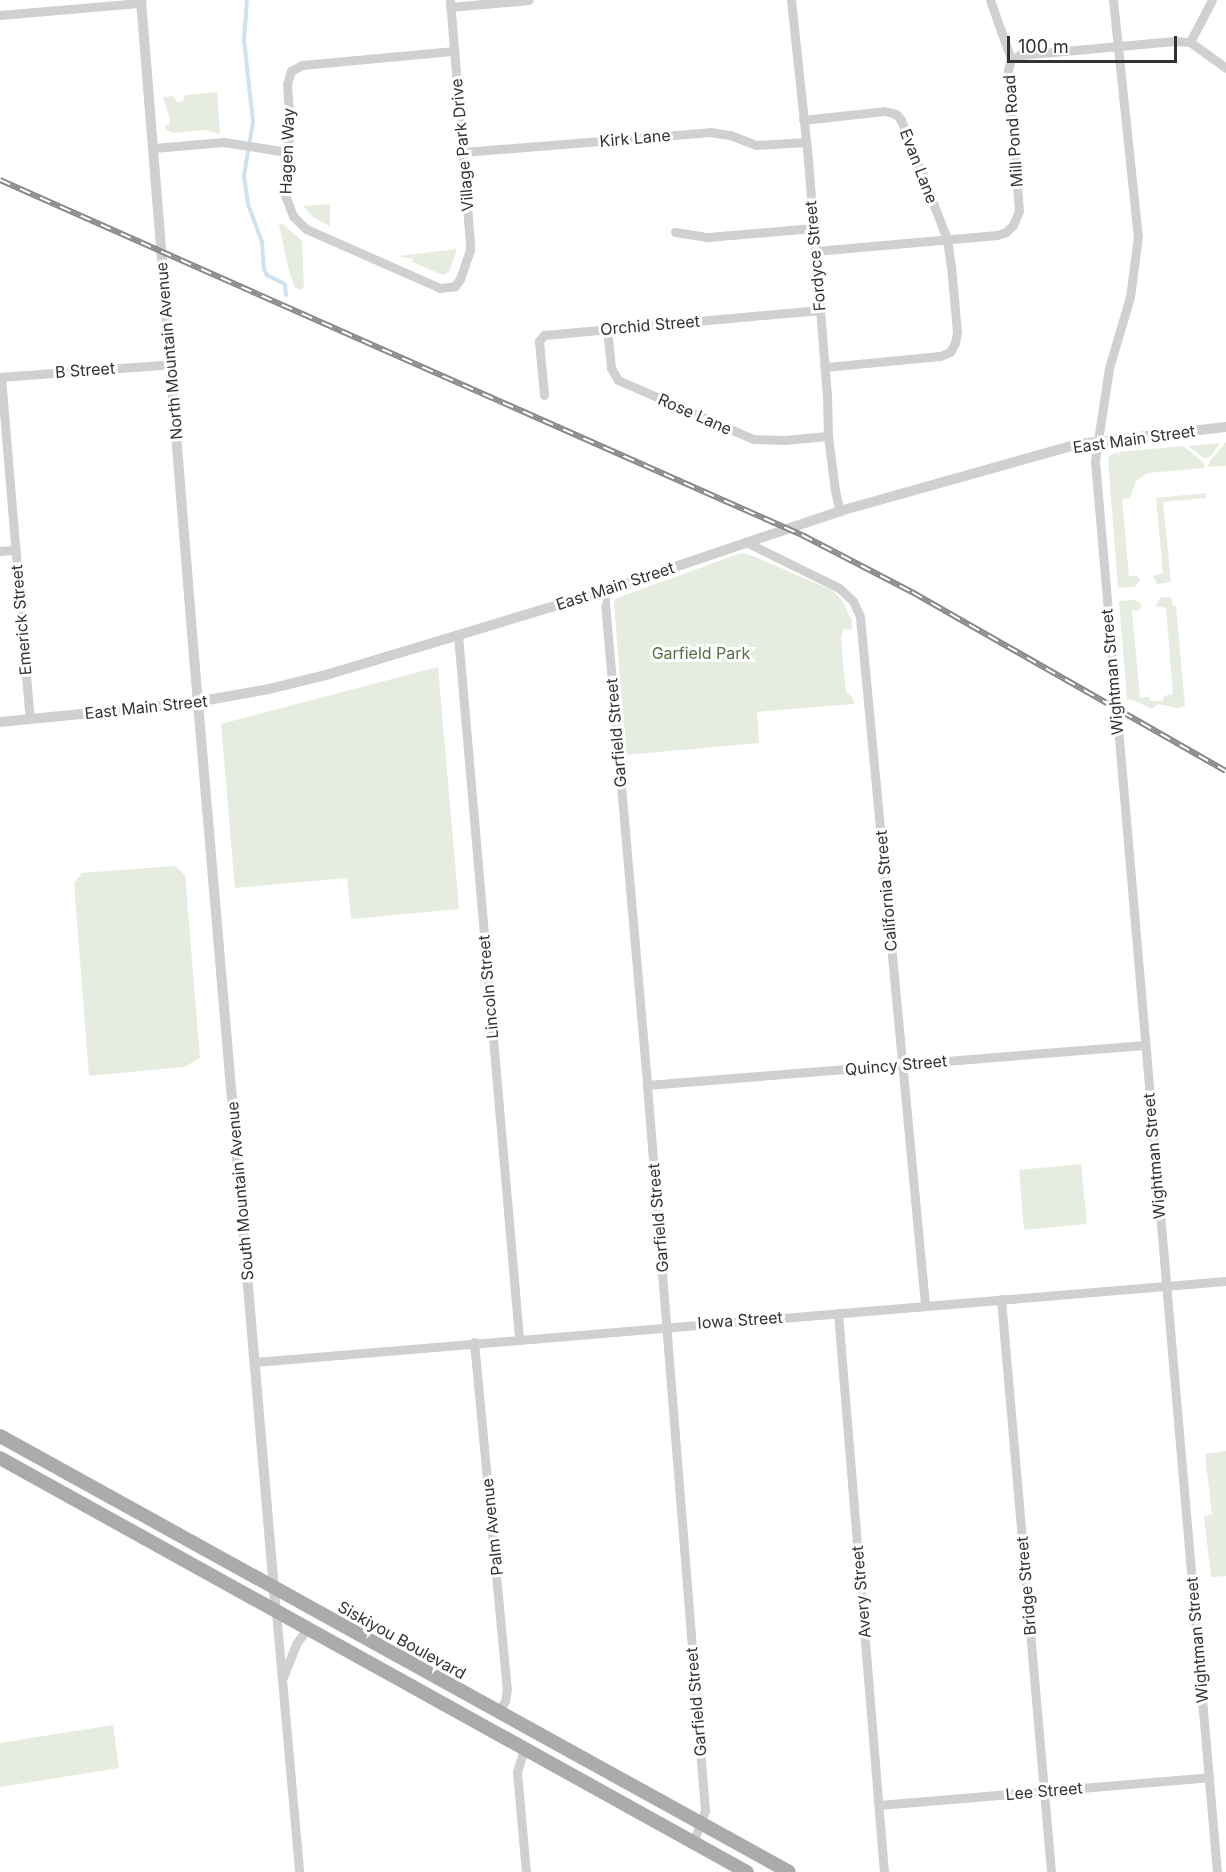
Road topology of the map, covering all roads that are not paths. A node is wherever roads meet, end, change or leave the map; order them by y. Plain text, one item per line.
1 (529, 0) edge
2 (791, 0) edge
3 (990, 0) edge
4 (1113, 0) edge
5 (1212, 0) edge
6 (141, 1) edge
7 (450, 3) edge
8 (0, 15) edge
9 (1190, 42) junction
10 (1118, 47) junction
11 (454, 51) junction
12 (1011, 59) junction
13 (1226, 68) edge
14 (803, 120) junction
15 (806, 142) junction
16 (154, 148) junction
17 (287, 152) junction
18 (462, 152) junction
19 (813, 228) junction
20 (675, 232) dead end
21 (947, 239) junction
22 (815, 251) junction
23 (455, 286) joint
24 (820, 310) junction
25 (607, 329) junction
26 (171, 364) junction
27 (825, 367) junction
28 (1, 377) edge
29 (544, 395) dead end
30 (1226, 427) edge
31 (828, 436) junction
32 (1100, 440) junction
33 (840, 512) junction
34 (746, 542) junction
35 (15, 550) junction
36 (0, 551) edge
37 (604, 591) junction
38 (459, 635) junction
39 (198, 702) junction
40 (30, 719) junction
41 (0, 722) edge
42 (1144, 1045) junction
43 (903, 1064) junction
44 (647, 1085) junction
45 (1226, 1281) edge
46 (1165, 1285) junction
47 (1001, 1299) junction
48 (925, 1305) junction
49 (838, 1313) junction
50 (667, 1326) junction
51 (519, 1338) junction
52 (474, 1342) junction
53 (255, 1362) junction
54 (0, 1436) edge
55 (0, 1458) edge
56 (274, 1587) junction
57 (276, 1612) junction
58 (307, 1629) junction
59 (282, 1679) junction
60 (499, 1711) junction
61 (524, 1750) junction
62 (1209, 1777) junction
63 (1044, 1791) junction
64 (879, 1805) junction
65 (701, 1823) junction
66 (693, 1842) junction
67 (299, 1872) edge
68 (526, 1872) edge
69 (747, 1872) edge
70 (789, 1872) edge
71 (884, 1872) edge
72 (1051, 1872) edge
73 (1217, 1872) edge

1 - 7 street
2 - 14 street, Fordyce Street
3 - 12 street
4 - 10 street, Wightman Street
5 - 9 street
6 - 8 street
6 - 16 street, North Mountain Avenue
7 - 11 street, Village Park Drive
9 - 10 street, Mill Pond Road
9 - 13 street
10 - 12 street, Mill Pond Road
10 - 32 street, Wightman Street
11 - 17 street, Hagen Way
11 - 18 street, Village Park Drive
12 - 21 street, Mill Pond Road
14 - 15 street, Fordyce Street
14 - 21 street, Evan Lane
15 - 18 street, Kirk Lane
15 - 19 street, Fordyce Street
16 - 17 street
16 - 26 street, North Mountain Avenue
17 - 23 street, Hagen Way
18 - 23 street, Village Park Drive
19 - 20 street
19 - 22 street, Fordyce Street
21 - 22 street, Mill Pond Road
21 - 27 street
22 - 24 street, Fordyce Street
24 - 25 street, Orchid Street
24 - 27 street, Fordyce Street
25 - 29 street, Orchid Street
25 - 31 street, Rose Lane
26 - 28 street, B Street
26 - 39 street, North Mountain Avenue
27 - 31 street, Fordyce Street
28 - 35 street, Emerick Street
30 - 32 street, East Main Street
31 - 33 street, Fordyce Street
32 - 33 street, East Main Street
32 - 42 street, Wightman Street
33 - 34 street, East Main Street
34 - 37 street, East Main Street
34 - 43 street, California Street
35 - 36 street
35 - 40 street, Emerick Street
37 - 38 street, East Main Street
37 - 44 street, Garfield Street
38 - 39 street, East Main Street
38 - 51 street, Lincoln Street
39 - 40 street, East Main Street
39 - 53 street, South Mountain Avenue
40 - 41 street, East Main Street
42 - 43 street, Quincy Street
42 - 46 street, Wightman Street
43 - 44 street, Quincy Street
43 - 48 street, California Street
44 - 50 street, Garfield Street
45 - 46 street, Iowa Street
46 - 47 street, Iowa Street
46 - 62 street, Wightman Street
47 - 48 street, Iowa Street
47 - 63 street, Bridge Street
48 - 49 street, Iowa Street
49 - 50 street, Iowa Street
49 - 64 street, Avery Street
50 - 51 street, Iowa Street
50 - 65 street, Garfield Street
51 - 52 street, Iowa Street
52 - 53 street, Iowa Street
52 - 60 street, Palm Avenue
53 - 56 street, South Mountain Avenue
54 - 56 main road, Siskiyou Boulevard
55 - 57 main road
56 - 57 street, South Mountain Avenue
56 - 60 main road, Siskiyou Boulevard
57 - 58 main road
57 - 59 street, South Mountain Avenue
58 - 59 street, South Mountain Avenue
58 - 61 main road
59 - 67 street, South Mountain Avenue
60 - 65 main road, Siskiyou Boulevard
61 - 66 main road
61 - 68 street
62 - 63 street, Lee Street
62 - 73 street, Wightman Street
63 - 64 street, Lee Street
63 - 72 street, Bridge Street
64 - 71 street, Avery Street
65 - 66 street, Garfield Street
65 - 70 main road, Siskiyou Boulevard
66 - 69 main road

